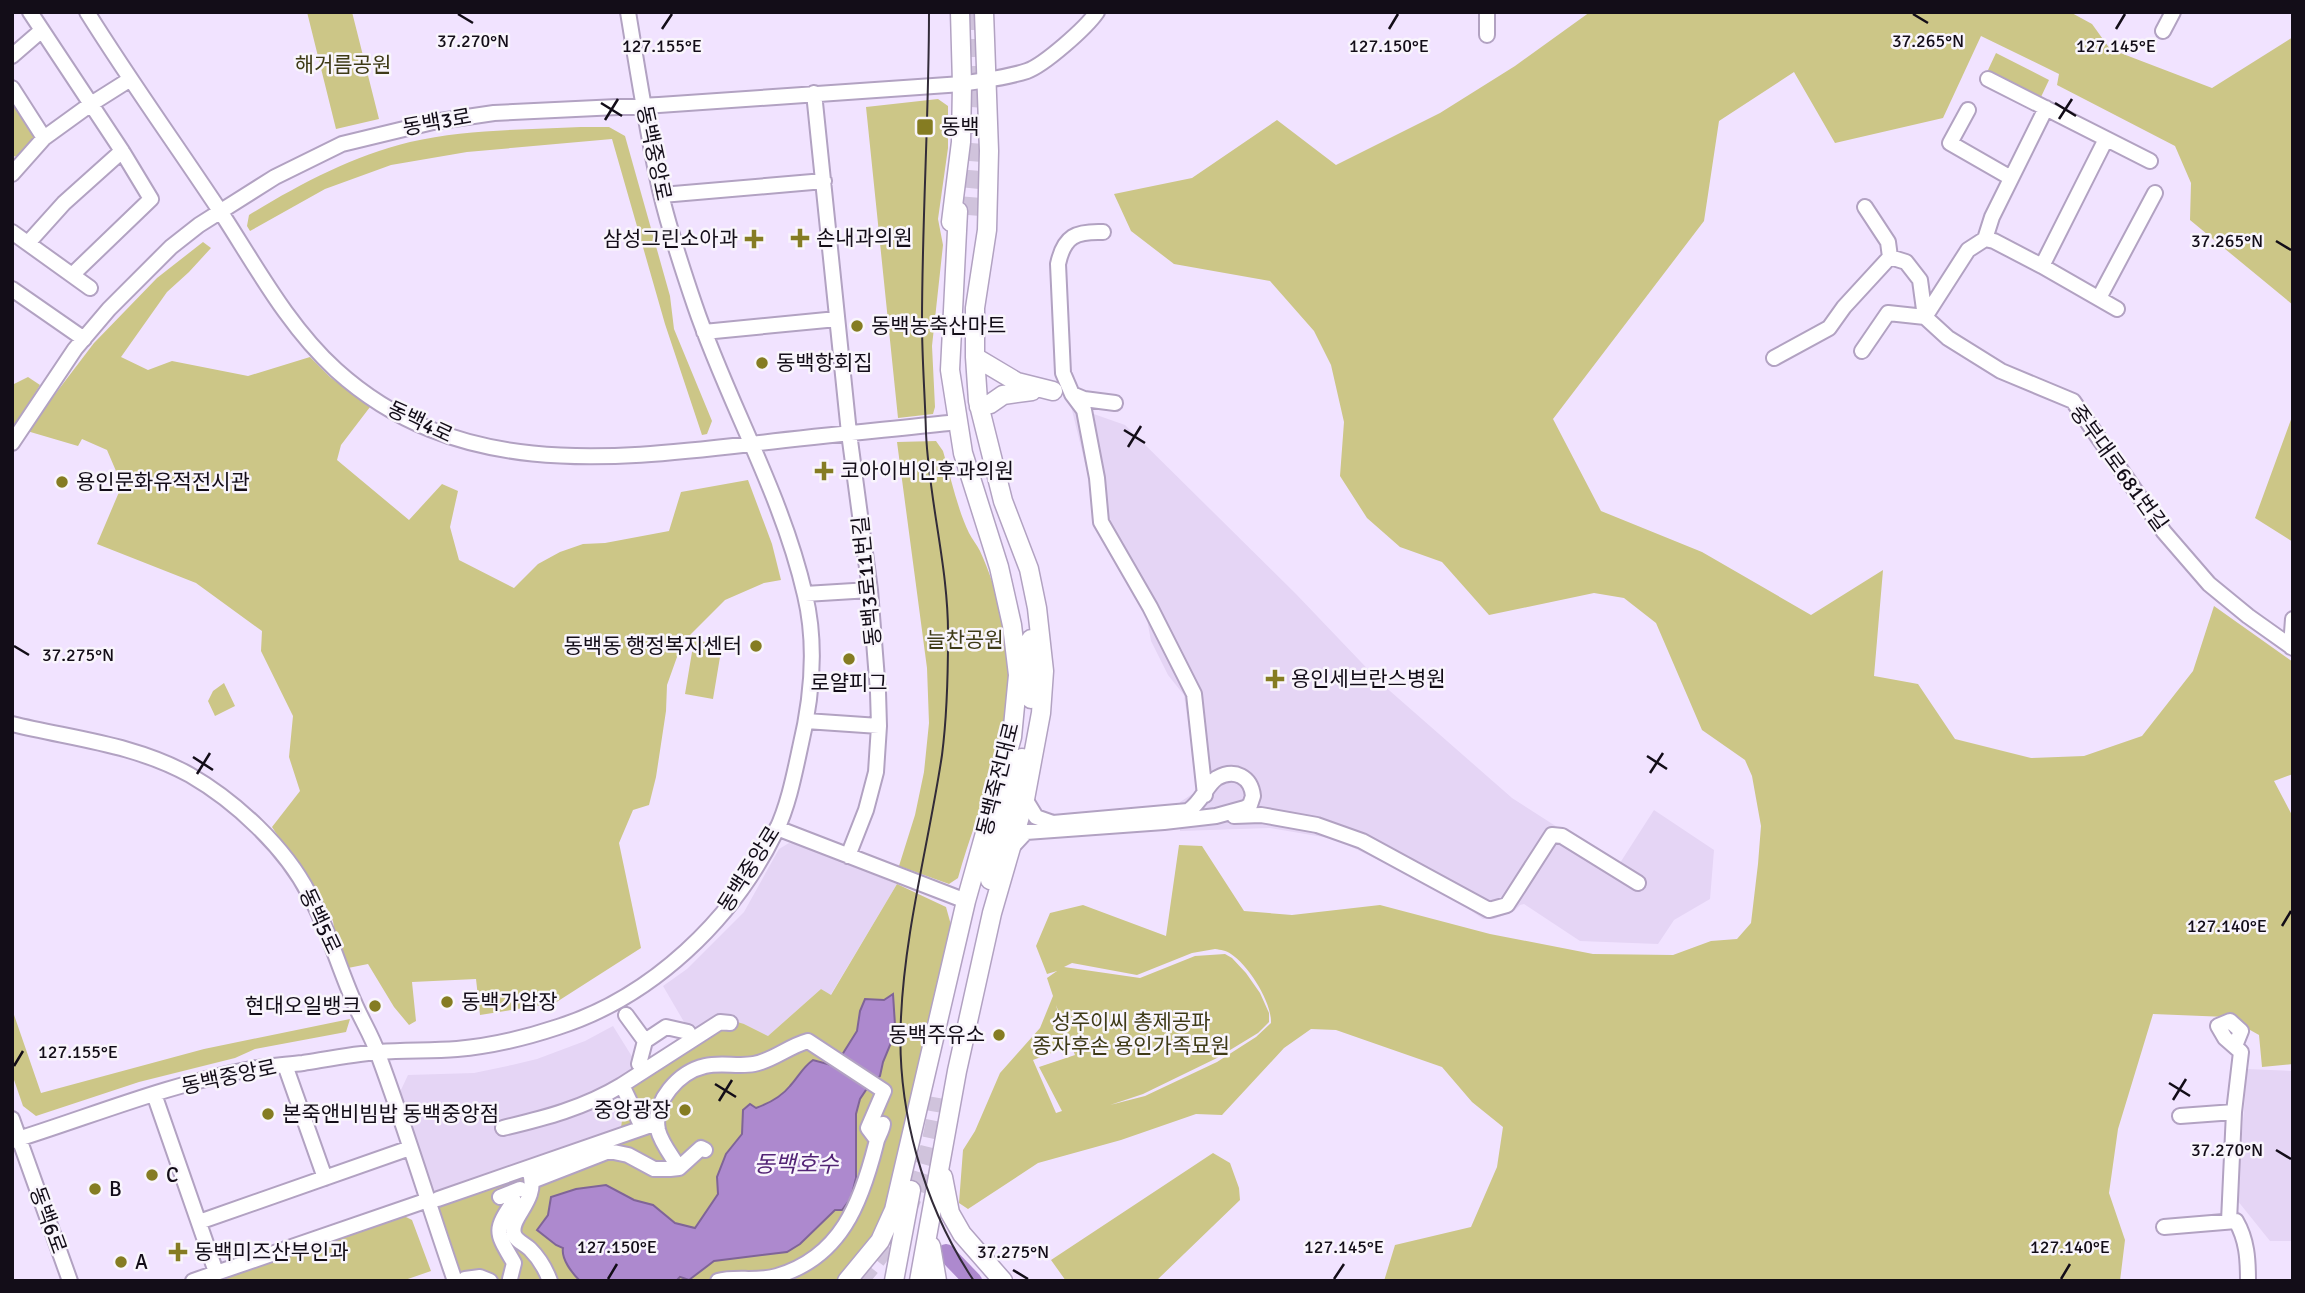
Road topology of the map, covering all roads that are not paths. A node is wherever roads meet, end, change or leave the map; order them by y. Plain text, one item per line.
1 (30, 12) edge
2 (87, 12) edge
3 (628, 12) edge
4 (1097, 12) edge
5 (1487, 12) edge
6 (2173, 12) edge
7 (960, 15) edge
8 (984, 18) edge
9 (42, 30) junction
10 (2163, 31) dead end
11 (1487, 35) dead end
12 (12, 56) edge
13 (1988, 79) dead end
14 (130, 80) junction
15 (986, 80) junction
16 (962, 84) junction
17 (12, 88) edge
18 (814, 93) junction
19 (91, 104) junction
20 (643, 106) junction
21 (2046, 108) junction
22 (1968, 110) dead end
23 (44, 138) junction
24 (2106, 139) junction
25 (961, 142) junction
26 (989, 150) junction
27 (122, 151) junction
28 (2150, 162) dead end
29 (13, 170) edge
30 (2011, 178) junction
31 (824, 181) junction
32 (2155, 193) dead end
33 (662, 195) junction
34 (1865, 207) dead end
35 (221, 213) junction
36 (12, 232) edge
37 (1103, 232) dead end
38 (1985, 239) junction
39 (28, 243) junction
40 (1890, 257) junction
41 (2042, 266) junction
42 (72, 275) junction
43 (90, 288) dead end
44 (12, 289) edge
45 (2099, 298) junction
46 (2117, 309) dead end
47 (1925, 317) junction
48 (837, 319) junction
49 (704, 332) junction
50 (84, 339) junction
51 (1862, 351) dead end
52 (975, 357) junction
53 (1774, 358) dead end
54 (1053, 391) junction
55 (1072, 394) junction
56 (1115, 403) dead end
57 (979, 407) junction
58 (949, 422) junction
59 (849, 433) junction
60 (12, 443) edge
61 (750, 444) junction
62 (999, 567) junction
63 (1020, 582) junction
64 (870, 590) junction
65 (805, 594) junction
66 (1037, 608) junction
67 (2293, 619) edge
68 (2292, 648) edge
69 (1041, 713) junction
70 (806, 721) junction
71 (12, 724) edge
72 (879, 726) junction
73 (1023, 752) junction
74 (1202, 760) junction
75 (1220, 777) junction
76 (1205, 795) junction
77 (1025, 799) junction
78 (1250, 805) junction
79 (1261, 815) junction
80 (1216, 816) junction
81 (777, 828) junction
82 (1012, 847) junction
83 (848, 856) junction
84 (1638, 883) dead end
85 (966, 901) junction
86 (626, 1015) dead end
87 (730, 1023) dead end
88 (651, 1035) dead end
89 (2235, 1046) dead end
90 (378, 1052) junction
91 (677, 1052) junction
92 (285, 1065) junction
93 (691, 1071) junction
94 (622, 1085) junction
95 (154, 1094) junction
96 (920, 1096) junction
97 (939, 1098) tunnel mouth
98 (2234, 1112) junction
99 (2180, 1116) dead end
100 (12, 1119) edge
101 (657, 1123) junction
102 (642, 1127) junction
103 (503, 1128) dead end
104 (16, 1140) edge
105 (410, 1148) junction
106 (705, 1150) dead end
107 (941, 1167) junction
108 (679, 1168) junction
109 (325, 1178) junction
110 (518, 1186) junction
111 (433, 1200) junction
112 (198, 1222) junction
113 (2229, 1222) junction
114 (2164, 1227) dead end
115 (900, 1244) junction
116 (216, 1272) junction
117 (460, 1280) edge
118 (510, 1280) edge
119 (70, 1281) edge
120 (193, 1281) edge
121 (491, 1281) edge
122 (550, 1281) edge
123 (718, 1281) edge
124 (847, 1281) edge
125 (894, 1281) edge
126 (919, 1281) edge
127 (1003, 1281) edge
128 (2248, 1281) edge

1 - 9 street
2 - 14 street, 동백4로
3 - 20 street, 동백중앙로
4 - 15 street, 동백3로
5 - 11 street
6 - 10 street
7 - 8 main road
7 - 16 main road
8 - 15 main road
9 - 12 street
9 - 19 street
13 - 21 street
14 - 19 street
14 - 35 street, 동백4로
15 - 16 street, 동백3로
15 - 26 main road
16 - 18 street, 동백3로
16 - 25 main road
17 - 23 street
18 - 20 street, 동백3로
18 - 31 street, 동백3로11번길
19 - 23 street
19 - 27 street
20 - 33 street, 동백중앙로
20 - 35 street, 동백3로
21 - 24 street
21 - 30 street
22 - 30 street
23 - 29 street
24 - 28 street
24 - 41 street
25 - 26 main road
25 - 58 main road
26 - 52 main road
27 - 39 street
27 - 42 street
30 - 38 street
31 - 33 street
31 - 48 street, 동백3로11번길
32 - 45 street
33 - 49 street, 동백중앙로
34 - 40 street
35 - 50 street, 동백3로
35 - 61 street, 동백4로
36 - 39 street
37 - 55 street
38 - 41 street
38 - 47 street
39 - 42 street
40 - 47 street
40 - 53 street
41 - 45 street
42 - 43 street
44 - 50 street
45 - 46 street
47 - 51 street
47 - 68 street, 중부대로681번길
48 - 49 street
48 - 59 street, 동백3로11번길
49 - 61 street, 동백중앙로
50 - 60 street, 동백3로
52 - 54 main road
52 - 57 main road
54 - 55 street
54 - 57 main road
55 - 56 street
55 - 74 street
57 - 66 main road
58 - 59 street, 동백4로
58 - 62 main road
59 - 61 street, 동백4로
59 - 64 street, 동백3로11번길
61 - 65 street, 동백중앙로
62 - 63 main road, 동백죽전대로
62 - 85 main road, 동백죽전대로
63 - 66 main road
63 - 73 main road, 동백죽전대로
64 - 65 street
64 - 72 street, 동백3로11번길
65 - 70 street, 동백중앙로
66 - 69 main road
67 - 68 street
69 - 73 main road
69 - 77 main road
70 - 72 street
70 - 81 street, 동백중앙로
71 - 90 street, 동백5로
72 - 83 street, 동백3로11번길
73 - 97 main road, 동백죽전대로
74 - 75 street
74 - 76 street
75 - 76 street
75 - 78 street
76 - 77 street
77 - 82 main road
78 - 79 street
78 - 80 street
79 - 80 street
79 - 84 street
80 - 82 street
81 - 83 street
81 - 90 street, 동백중앙로
82 - 107 main road
83 - 85 street
85 - 96 main road, 동백죽전대로
86 - 88 street
87 - 91 street
89 - 98 street
90 - 92 street, 동백중앙로
90 - 105 street, 동백5로
91 - 93 street
91 - 94 street
92 - 95 street, 동백중앙로
92 - 109 street
93 - 101 street
93 - 123 street
94 - 102 street
94 - 103 street
95 - 104 street, 동백중앙로
95 - 112 street
96 - 115 main road
96 - 124 main road
98 - 99 street
98 - 113 street
100 - 104 street, 동백6로
101 - 102 street
101 - 108 street
102 - 110 street
104 - 119 street, 동백6로
105 - 109 street
105 - 111 street, 동백5로
106 - 108 street
107 - 126 main road
107 - 127 main road
108 - 110 street
109 - 112 street
110 - 111 street
110 - 118 street
110 - 122 street
111 - 116 street
111 - 117 street, 동백5로
112 - 116 street
113 - 114 street
113 - 128 street
115 - 125 main road
115 - 126 main road
116 - 120 street
117 - 121 street

